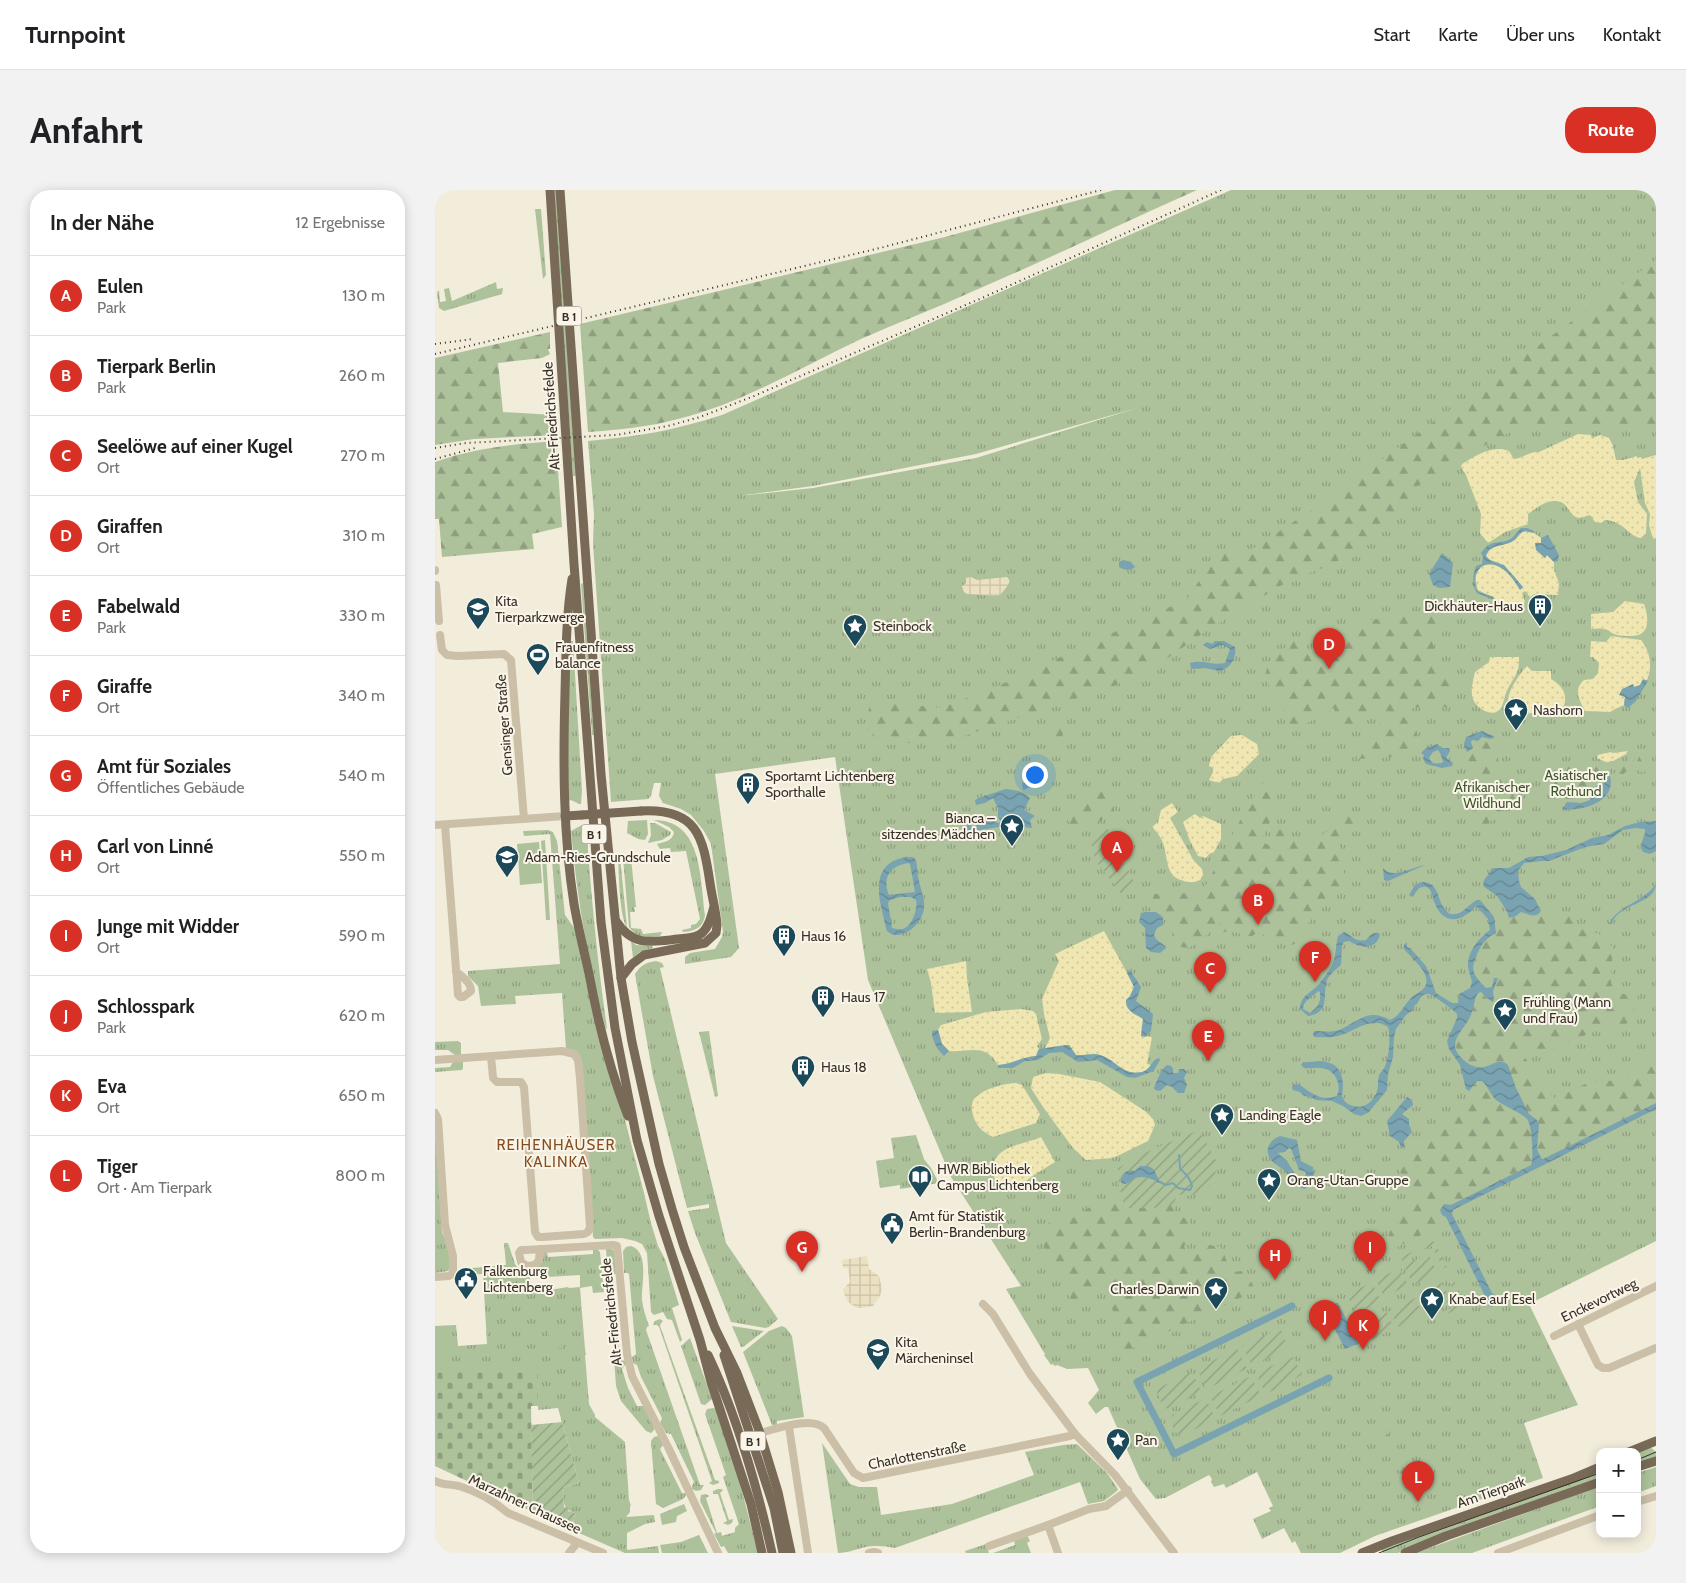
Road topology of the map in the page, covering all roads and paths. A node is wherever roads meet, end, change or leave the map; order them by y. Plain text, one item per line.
1 (560, 190) edge
2 (549, 191) edge
3 (574, 564) junction
4 (436, 585) edge
5 (439, 622) dead end
6 (440, 634) dead end
7 (565, 816) junction
8 (524, 819) junction
9 (445, 824) junction
10 (435, 825) edge
11 (714, 907) junction
12 (614, 919) junction
13 (456, 972) dead end
14 (621, 978) junction
15 (491, 1056) junction
16 (435, 1060) edge
17 (435, 1113) edge
18 (637, 1140) junction
19 (539, 1249) dead end
20 (435, 1277) edge
21 (1656, 1286) edge
22 (983, 1304) dead end
23 (1578, 1324) junction
24 (717, 1332) junction
25 (1554, 1336) dead end
26 (700, 1340) junction
27 (1656, 1348) edge
28 (789, 1427) junction
29 (760, 1433) junction
30 (1075, 1434) junction
31 (1656, 1440) edge
32 (1638, 1448) edge
33 (1656, 1461) edge
34 (1641, 1466) edge
35 (1596, 1469) edge
36 (435, 1481) edge
37 (1596, 1483) edge
38 (1128, 1490) junction
39 (1656, 1496) edge
40 (1641, 1501) edge
41 (1596, 1516) edge
42 (1048, 1525) junction
43 (577, 1543) junction
44 (989, 1546) dead end
45 (569, 1553) edge
46 (603, 1553) edge
47 (717, 1553) edge
48 (762, 1553) edge
49 (772, 1553) edge
50 (783, 1553) edge
51 (791, 1553) edge
52 (808, 1553) edge
53 (869, 1553) edge
54 (878, 1553) edge
55 (1058, 1553) edge
56 (1174, 1553) edge
57 (1362, 1553) edge
58 (1405, 1553) edge
59 (1498, 1553) edge

1 - 12 main road, Alt-Friedrichsfelde / B 1
2 - 3 main road, Alt-Friedrichsfelde / B 1
3 - 7 main road
3 - 18 main road, Alt-Friedrichsfelde / B 1
4 - 5 street
6 - 8 street, Gensinger Straße
7 - 8 street
7 - 11 main road, bridge
7 - 18 main road
8 - 9 street
9 - 10 street
9 - 13 street
11 - 12 main road
11 - 14 main road
12 - 14 main road, B 1
14 - 24 main road, B 1
15 - 15 street
15 - 16 street
17 - 20 street
18 - 26 main road, B 1
19 - 47 street, Alt-Friedrichsfelde
21 - 23 street, Enckevortweg
22 - 30 street
23 - 25 street, Enckevortweg
23 - 27 street
24 - 29 main road
24 - 50 main road, B 1
26 - 48 main road
26 - 49 main road, B 1
28 - 29 street, Charlottenstraße
28 - 30 street, Charlottenstraße
28 - 52 street
29 - 51 main road
30 - 38 street
31 - 32 main road
33 - 34 main road
35 - 57 main road, Am Tierpark
36 - 43 street, Marzahner Chaussee
37 - 58 main road, Am Tierpark
38 - 42 street
38 - 56 street
39 - 40 street
41 - 59 street
42 - 44 street
42 - 55 street
43 - 45 street
43 - 46 street, Marzahner Chaussee
53 - 54 street

